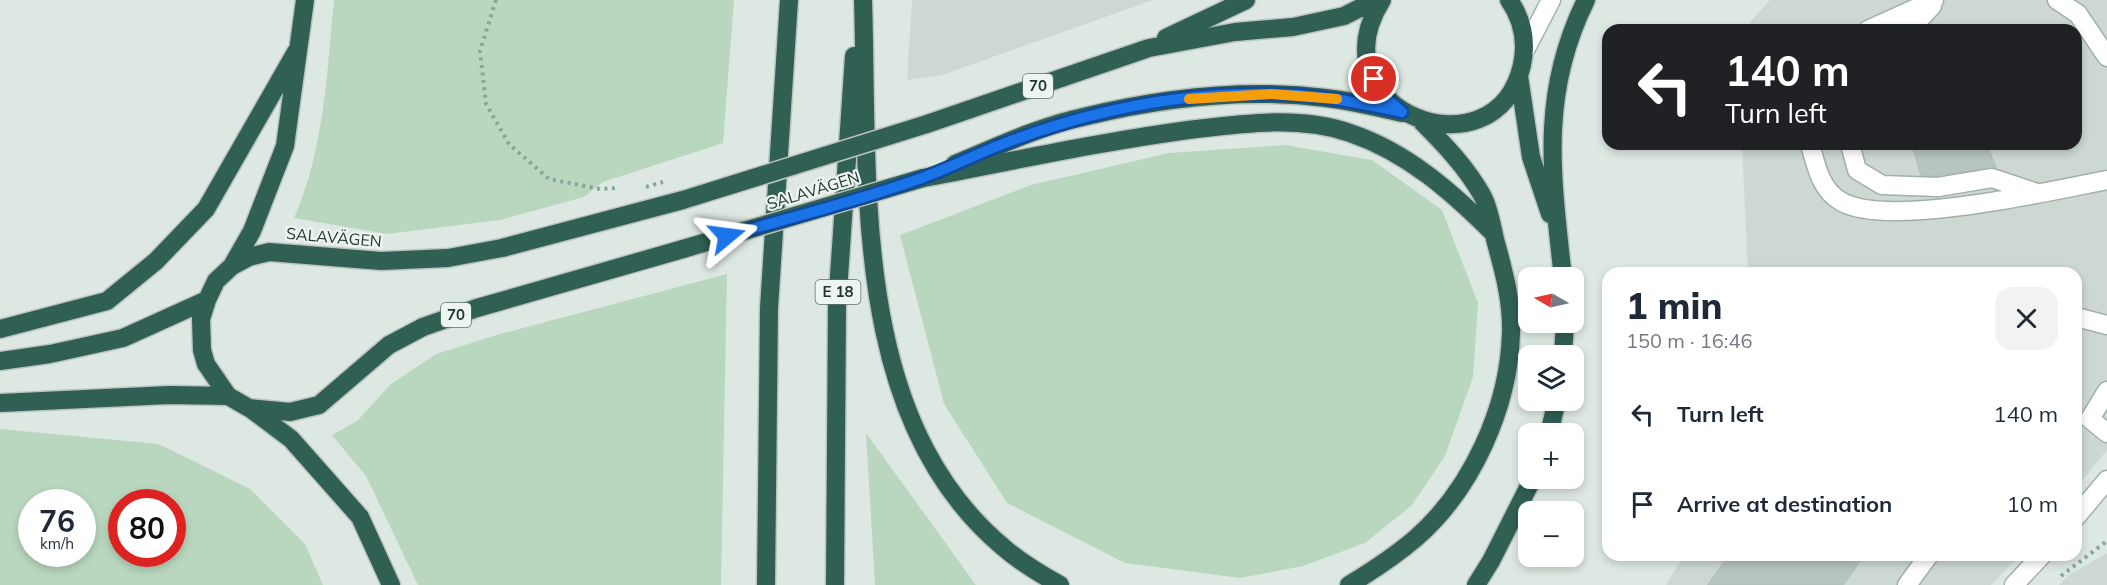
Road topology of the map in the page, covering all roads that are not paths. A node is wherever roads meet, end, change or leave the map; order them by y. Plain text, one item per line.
1 (305, 0) edge
2 (789, 0) edge
3 (861, 0) edge
4 (1245, 0) edge
5 (1376, 0) edge
6 (1382, 0) edge
7 (1509, 0) edge
8 (1551, 0) edge
9 (1586, 0) edge
10 (1936, 0) edge
11 (2057, 0) edge
12 (1882, 24) edge
13 (1914, 24) edge
14 (1149, 48) junction
15 (1525, 50) junction
16 (296, 52) junction
17 (2107, 57) edge
18 (1519, 76) junction
19 (1402, 112) junction
20 (1422, 122) junction
21 (1812, 150) edge
22 (1852, 150) edge
23 (922, 178) junction
24 (2107, 180) edge
25 (2037, 193) junction
26 (1494, 234) junction
27 (1559, 242) junction
28 (232, 266) junction
29 (1562, 267) edge
30 (207, 300) junction
31 (2082, 319) edge
32 (2107, 325) edge
33 (0, 328) edge
34 (0, 361) edge
35 (2107, 392) edge
36 (228, 396) junction
37 (0, 403) edge
38 (249, 408) junction
39 (2083, 422) edge
40 (2107, 433) edge
41 (2107, 480) edge
42 (1527, 489) edge
43 (2100, 504) edge
44 (2082, 513) edge
45 (1925, 561) edge
46 (2036, 561) edge
47 (391, 585) edge
48 (766, 585) edge
49 (835, 585) edge
50 (1060, 585) edge
51 (1349, 585) edge
52 (1476, 585) edge
53 (1907, 585) edge
54 (2014, 585) edge

1 - 16 highway
2 - 48 highway
3 - 49 highway, E 18
3 - 50 highway
4 - 14 highway
5 - 14 highway, SALAVÄGEN / 70
6 - 19 highway
7 - 15 highway
8 - 15 street
9 - 27 highway
10 - 12 street
10 - 13 street
11 - 17 street
14 - 28 highway, SALAVÄGEN / 70, bridge
15 - 18 highway
16 - 28 highway
16 - 33 highway
18 - 20 highway
18 - 27 highway
19 - 20 highway
19 - 23 highway, SALAVÄGEN / 70
20 - 26 highway
21 - 25 street
22 - 25 street
23 - 26 highway
23 - 38 highway, SALAVÄGEN / 70, bridge
24 - 25 street
26 - 51 highway
27 - 29 highway
28 - 30 highway, SALAVÄGEN / 70
30 - 34 highway
30 - 36 highway, SALAVÄGEN / 70
31 - 32 street
35 - 39 street
36 - 37 highway, SALAVÄGEN / 70
36 - 38 highway, SALAVÄGEN / 70
38 - 47 highway
39 - 40 street
41 - 43 street
42 - 52 highway
43 - 44 street
45 - 53 street
46 - 54 street

